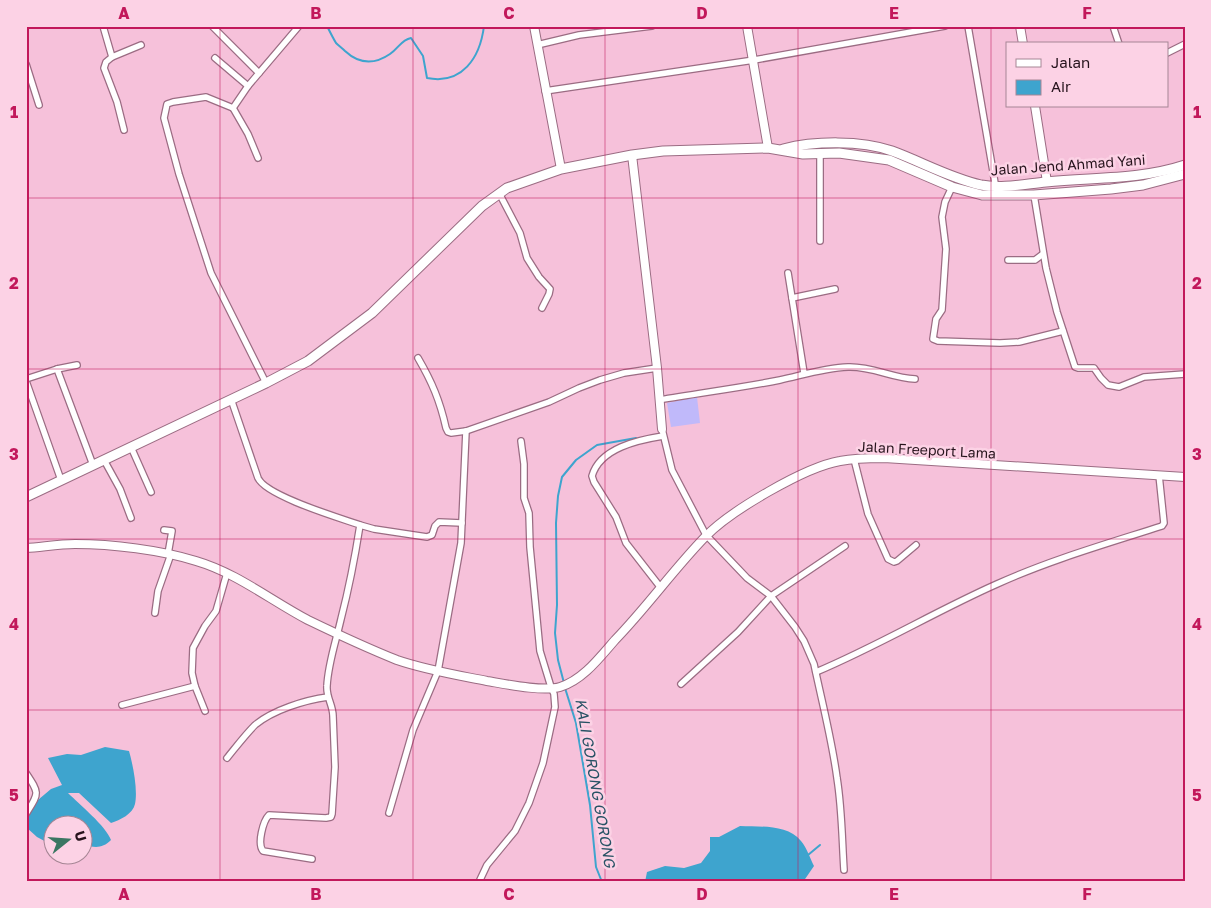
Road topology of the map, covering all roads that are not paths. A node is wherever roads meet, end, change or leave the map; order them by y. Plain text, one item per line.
1 (103, 26) edge
2 (212, 26) edge
3 (299, 26) edge
4 (534, 26) edge
5 (652, 26) edge
6 (748, 26) edge
7 (945, 26) edge
8 (968, 26) edge
9 (1020, 26) edge
10 (1113, 26) edge
11 (1023, 42) edge
12 (1118, 42) edge
13 (1185, 44) edge
14 (141, 45) dead end
15 (537, 45) junction
16 (1168, 52) edge
17 (112, 57) junction
18 (215, 58) dead end
19 (754, 60) junction
20 (26, 64) edge
21 (259, 73) junction
22 (248, 86) junction
23 (545, 91) junction
24 (39, 105) dead end
25 (233, 108) junction
26 (1035, 108) edge
27 (124, 130) dead end
28 (768, 148) junction
29 (780, 150) junction
30 (820, 154) junction
31 (632, 155) junction
32 (258, 158) dead end
33 (1185, 165) edge
34 (561, 169) junction
35 (1185, 174) edge
36 (1047, 182) junction
37 (952, 187) junction
38 (996, 190) junction
39 (500, 193) junction
40 (1034, 195) junction
41 (820, 241) dead end
42 (1043, 254) junction
43 (1008, 260) dead end
44 (788, 273) dead end
45 (835, 289) dead end
46 (792, 298) junction
47 (542, 308) dead end
48 (1063, 331) junction
49 (418, 358) dead end
50 (77, 365) dead end
51 (657, 368) junction
52 (57, 369) junction
53 (804, 373) junction
54 (1185, 374) edge
55 (915, 379) dead end
56 (26, 380) edge
57 (266, 383) junction
58 (231, 399) junction
59 (659, 400) junction
60 (466, 431) junction
61 (662, 433) junction
62 (521, 441) dead end
63 (131, 447) junction
64 (854, 459) junction
65 (104, 460) junction
66 (93, 465) junction
67 (1159, 475) junction
68 (1185, 477) edge
69 (61, 480) junction
70 (151, 492) dead end
71 (26, 496) edge
72 (130, 518) dead end
73 (462, 523) junction
74 (360, 525) junction
75 (164, 530) dead end
76 (706, 535) junction
77 (916, 545) dead end
78 (845, 546) dead end
79 (26, 548) edge
80 (170, 554) junction
81 (227, 573) junction
82 (661, 588) junction
83 (770, 596) junction
84 (155, 613) dead end
85 (338, 635) junction
86 (438, 671) junction
87 (816, 672) junction
88 (681, 684) dead end
89 (195, 686) junction
90 (555, 688) junction
91 (328, 697) junction
92 (122, 704) dead end
93 (205, 711) dead end
94 (226, 758) dead end
95 (26, 773) edge
96 (388, 813) dead end
97 (26, 814) edge
98 (312, 859) dead end
99 (844, 870) dead end
100 (479, 882) edge

1 - 17 street
2 - 21 street
3 - 21 street
4 - 15 street
5 - 15 street
6 - 19 street
7 - 19 street
8 - 38 street
9 - 11 street
10 - 12 street
13 - 16 street
14 - 17 street
15 - 23 street
17 - 27 street
18 - 22 street
19 - 23 street
19 - 28 street
20 - 24 street
21 - 22 street
22 - 25 street
23 - 34 street
25 - 32 street
25 - 57 street
26 - 36 street
28 - 29 main road, Jalan Jend Ahmad Yani
28 - 31 main road, Jalan Jend Ahmad Yani
29 - 30 main road, Jalan Jend Ahmad Yani
29 - 38 main road, Jalan Jend Ahmad Yani
30 - 37 main road, Jalan Jend Ahmad Yani
30 - 41 street
31 - 34 main road, Jalan Jend Ahmad Yani
31 - 51 street
33 - 36 main road, Jalan Jend Ahmad Yani
34 - 39 main road, Jalan Jend Ahmad Yani
35 - 40 main road, Jalan Jend Ahmad Yani
36 - 38 main road, Jalan Jend Ahmad Yani
37 - 38 main road, Jalan Jend Ahmad Yani
37 - 48 street
38 - 40 main road, Jalan Jend Ahmad Yani
39 - 47 street
39 - 57 main road, Jalan Jend Ahmad Yani
40 - 42 street
42 - 43 street
42 - 48 street
44 - 46 street
45 - 46 street
46 - 53 street
48 - 54 street
49 - 60 street
50 - 52 street
51 - 59 street
51 - 60 street
52 - 56 street
52 - 66 street
53 - 55 street
53 - 59 street
56 - 69 street
57 - 58 main road, Jalan Jend Ahmad Yani
58 - 63 main road, Jalan Jend Ahmad Yani
58 - 74 street
59 - 61 street
60 - 73 street
61 - 76 street
61 - 82 street
62 - 90 street
63 - 65 main road, Jalan Jend Ahmad Yani
63 - 70 street
64 - 67 street, Jalan Freeport Lama
64 - 76 street, Jalan Freeport Lama
64 - 77 street
65 - 66 main road, Jalan Jend Ahmad Yani
65 - 72 street
66 - 69 main road, Jalan Jend Ahmad Yani
67 - 68 street, Jalan Freeport Lama
67 - 87 street
69 - 71 main road, Jalan Jend Ahmad Yani
73 - 74 street
73 - 86 street
74 - 85 street
75 - 80 street
76 - 82 street, Jalan Freeport Lama
76 - 83 street
78 - 83 street
79 - 80 street
80 - 81 street
80 - 84 street
81 - 85 street
81 - 89 street
82 - 90 street, Jalan Freeport Lama
83 - 87 street
83 - 88 street
85 - 86 street
85 - 91 street
86 - 90 street
86 - 96 street
87 - 99 street
89 - 92 street
89 - 93 street
90 - 100 street
91 - 94 street
91 - 98 street
95 - 97 street

